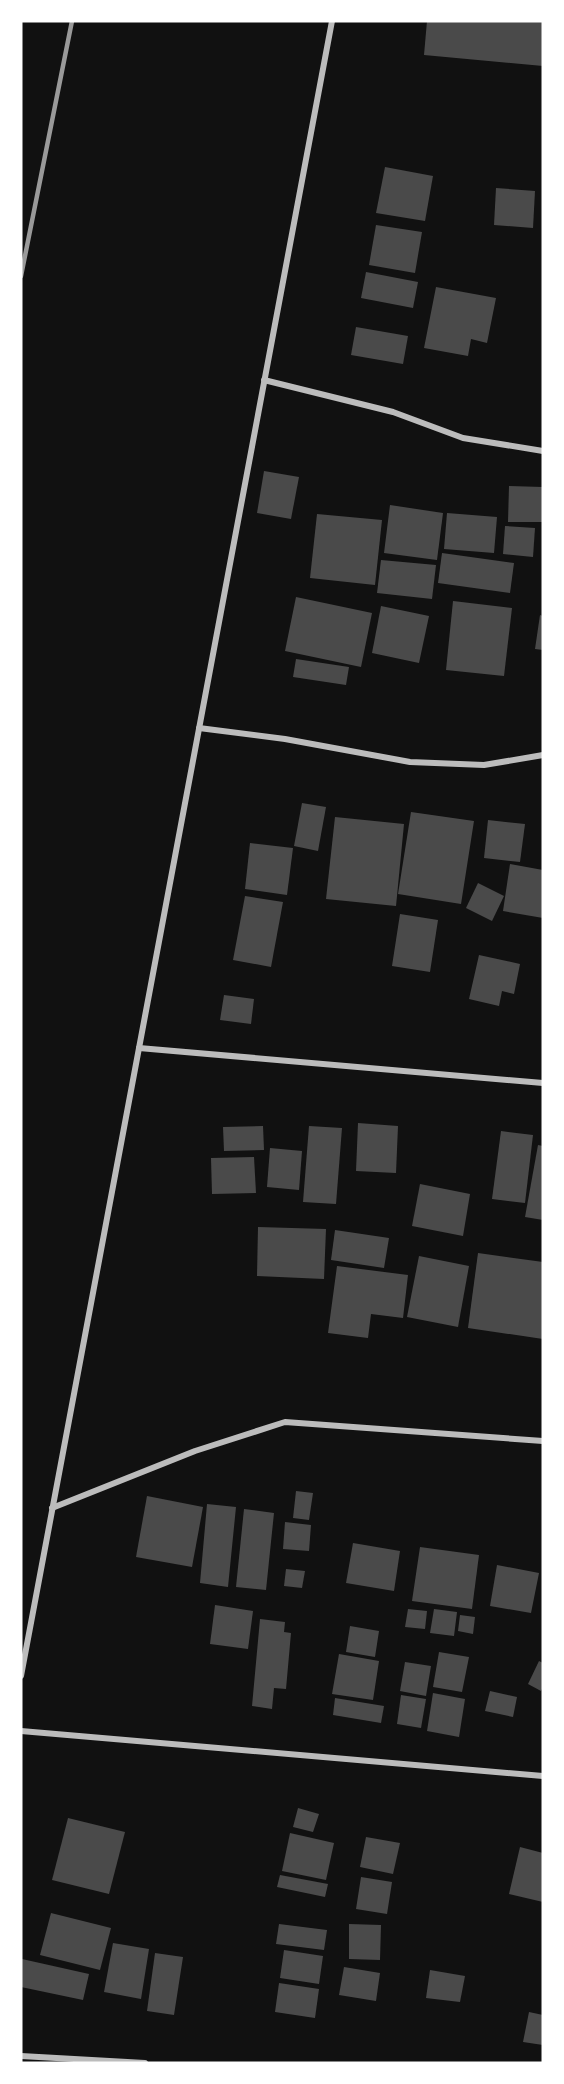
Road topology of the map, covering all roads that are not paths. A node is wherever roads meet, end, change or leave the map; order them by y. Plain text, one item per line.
1 (332, 21) edge
2 (264, 380) junction
3 (543, 451) edge
4 (199, 728) junction
5 (543, 755) edge
6 (139, 1048) junction
7 (543, 1083) edge
8 (543, 1441) edge
9 (52, 1508) junction
10 (21, 1676) edge
11 (21, 1731) edge
12 (543, 1776) edge
13 (21, 2056) edge
14 (145, 2063) edge

1 - 2 street
2 - 3 street
2 - 4 street
4 - 5 street
4 - 6 street
6 - 7 street
6 - 9 street
8 - 9 street
9 - 10 street
11 - 12 street
13 - 14 street

